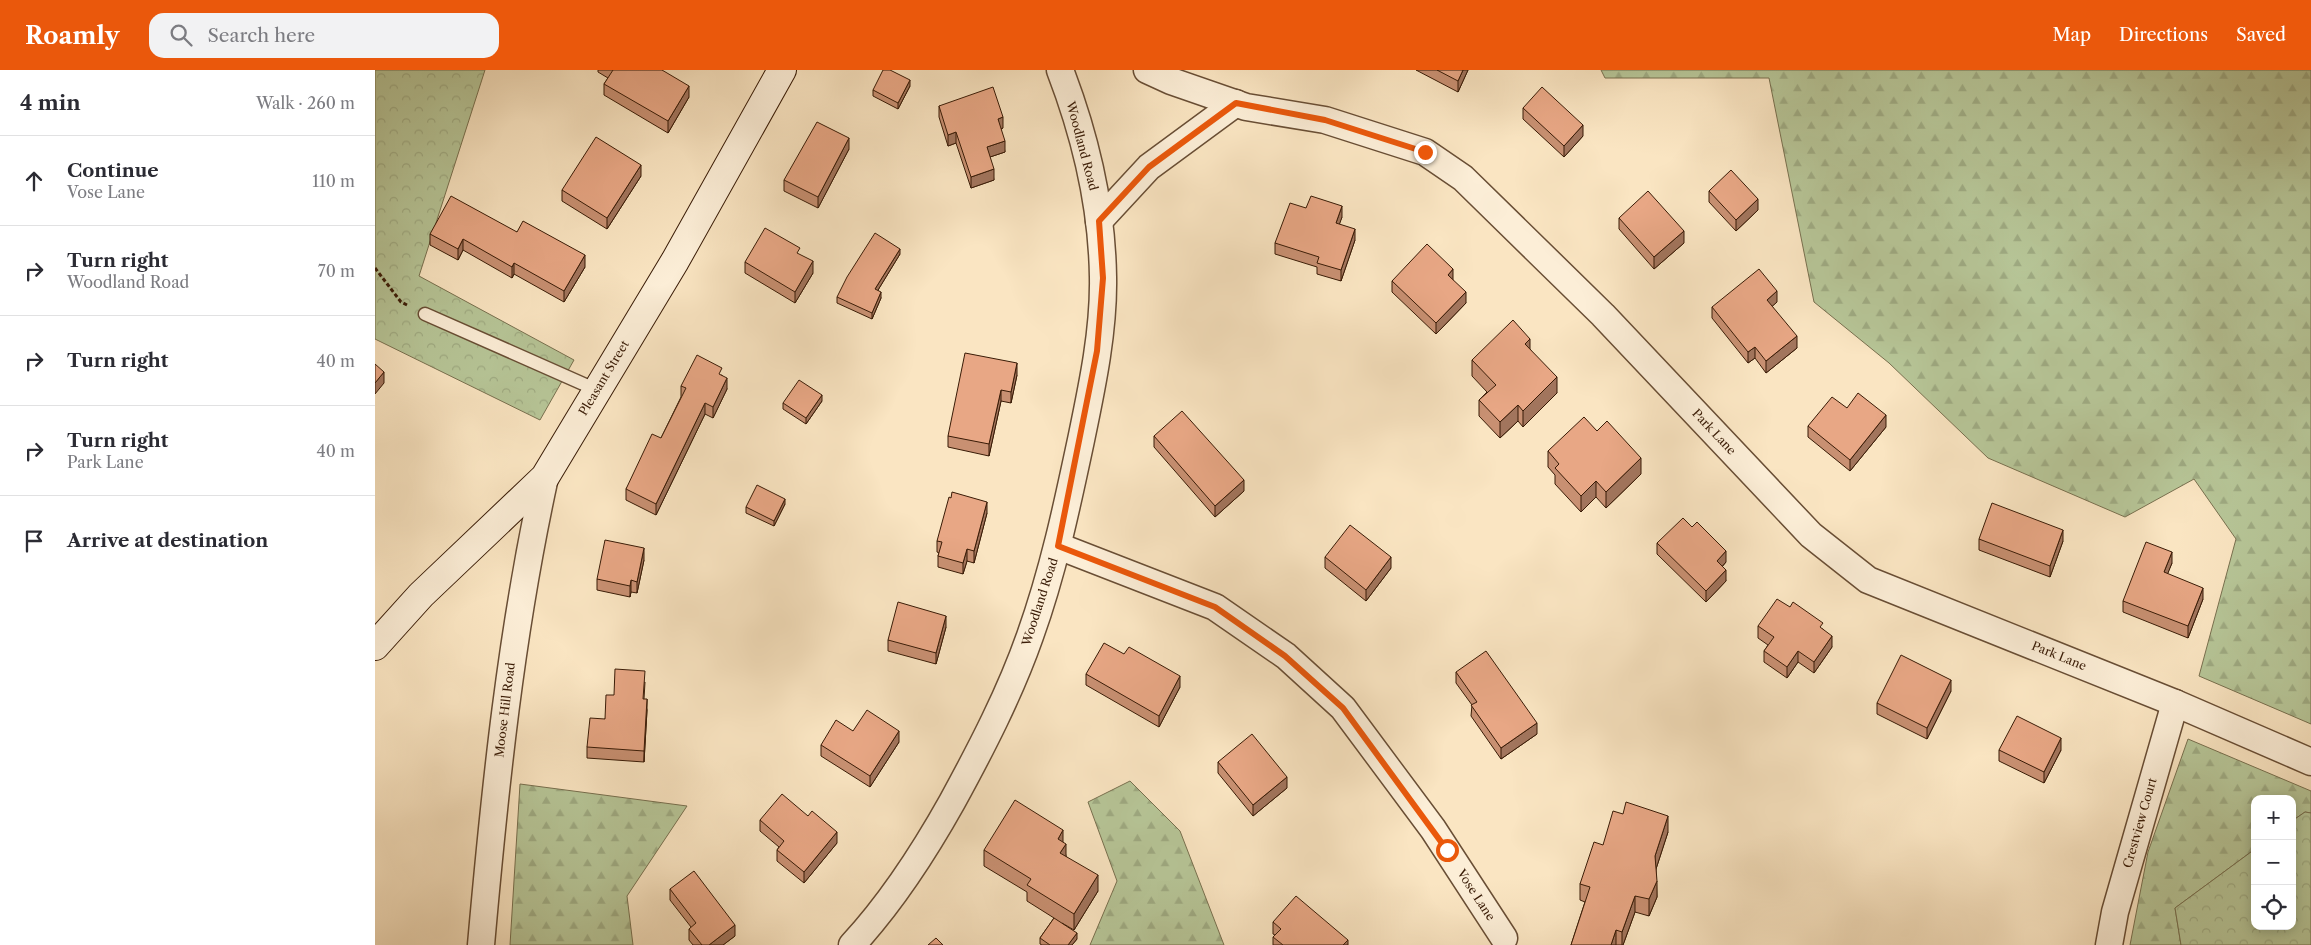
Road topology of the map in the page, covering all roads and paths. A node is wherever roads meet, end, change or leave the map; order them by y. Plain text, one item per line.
1 (782, 70) edge
2 (1060, 70) edge
3 (1147, 70) edge
4 (1236, 103) junction
5 (1099, 221) junction
6 (375, 268) edge
7 (425, 314) joint
8 (597, 390) junction
9 (545, 477) junction
10 (1058, 546) junction
11 (375, 646) edge
12 (2175, 703) junction
13 (2311, 762) edge
14 (1504, 938) dead end
15 (481, 945) edge
16 (852, 945) edge
17 (2109, 945) edge

1 - 8 street, Pleasant Street
2 - 5 street, Woodland Road
3 - 4 street, Park Lane
4 - 5 street
4 - 12 street, Park Lane
5 - 10 street, Woodland Road
6 - 7 path
7 - 8 lane
8 - 9 street, Pleasant Street
9 - 11 street, Pleasant Street
9 - 15 street, Moose Hill Road
10 - 14 street, Vose Lane
10 - 16 street, Woodland Road
12 - 13 street, Park Lane
12 - 17 street, Crestview Court

